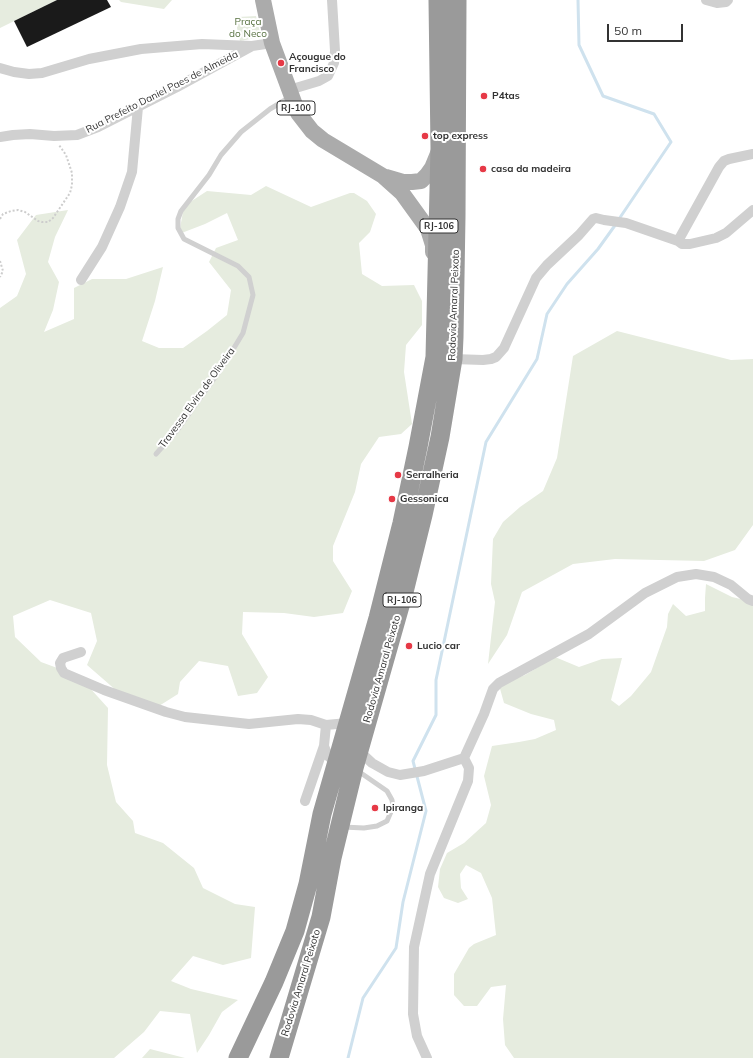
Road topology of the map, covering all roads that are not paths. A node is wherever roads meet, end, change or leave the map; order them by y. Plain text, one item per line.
1 (264, 0) edge
2 (332, 0) edge
3 (438, 0) edge
4 (457, 0) edge
5 (706, 0) edge
6 (728, 0) edge
7 (272, 43) junction
8 (252, 46) junction
9 (0, 68) edge
10 (290, 93) junction
11 (138, 107) junction
12 (0, 137) edge
13 (440, 148) junction
14 (753, 154) edge
15 (383, 176) junction
16 (753, 210) edge
17 (678, 241) junction
18 (81, 280) dead end
19 (437, 304) junction
20 (453, 359) junction
21 (156, 454) dead end
22 (753, 601) edge
23 (81, 652) dead end
24 (348, 723) junction
25 (326, 725) junction
26 (324, 746) junction
27 (358, 750) junction
28 (464, 758) junction
29 (345, 766) junction
30 (305, 801) dead end
31 (340, 827) junction
32 (274, 982) junction
33 (299, 992) junction
34 (238, 1058) edge
35 (248, 1058) edge
36 (271, 1058) edge
37 (279, 1058) edge
38 (427, 1058) edge

1 - 7 main road, RJ-100
2 - 10 street
3 - 13 highway, RJ-106
4 - 20 highway, Rodovia Amaral Peixoto / RJ-106
5 - 6 street
7 - 8 street
7 - 10 main road, RJ-100
8 - 9 street
8 - 11 street, Rua Prefeito Daniel Paes de Almeida
10 - 15 main road, RJ-100
10 - 21 lane, Travessa Elvira de Oliveira
11 - 12 street, Rua Prefeito Daniel Paes de Almeida
11 - 18 street
13 - 15 main road, RJ-100
13 - 19 highway, Rodovia Amaral Peixoto / RJ-106
14 - 17 street
15 - 19 main road, RJ-100
16 - 17 street
17 - 20 street
19 - 24 highway, Rodovia Amaral Peixoto / RJ-106
20 - 27 highway, Rodovia Amaral Peixoto / RJ-106
22 - 28 street
23 - 25 street
24 - 25 street
24 - 29 highway, Rodovia Amaral Peixoto / RJ-106
25 - 26 street
26 - 29 street
26 - 30 street
27 - 28 street
27 - 29 highway, Rodovia Amaral Peixoto / RJ-106
28 - 38 street
29 - 31 highway, Rodovia Amaral Peixoto / RJ-106
29 - 31 lane
29 - 32 highway, Rodovia Amaral Peixoto / RJ-106
31 - 33 highway, Rodovia Amaral Peixoto / RJ-106
32 - 34 highway, Rodovia Amaral Peixoto / RJ-106
32 - 35 highway
33 - 36 highway
33 - 37 highway, Rodovia Amaral Peixoto / RJ-106

